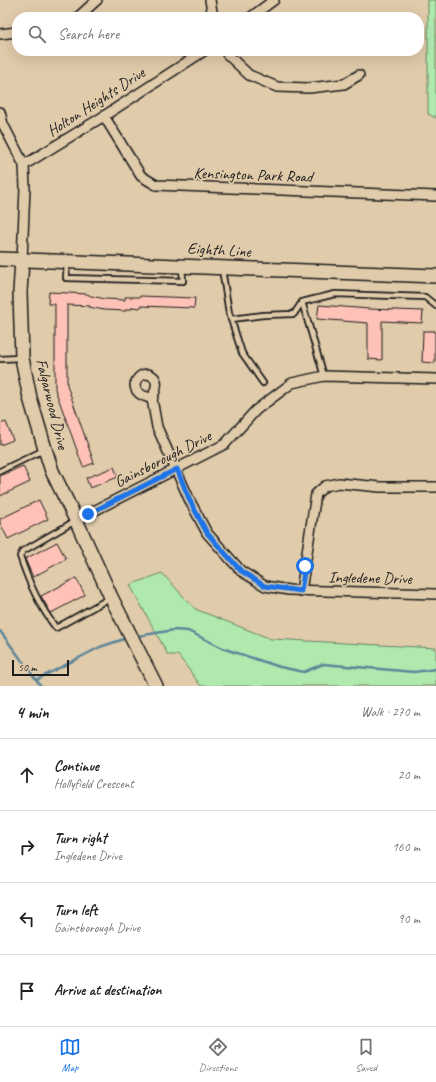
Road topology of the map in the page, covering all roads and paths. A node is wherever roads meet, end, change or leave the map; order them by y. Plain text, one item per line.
1 (97, 0) edge
2 (210, 0) edge
3 (274, 0) edge
4 (84, 12) edge
5 (212, 12) edge
6 (258, 12) edge
7 (12, 33) edge
8 (0, 34) edge
9 (196, 56) edge
10 (229, 56) edge
11 (359, 75) dead end
12 (0, 112) edge
13 (104, 116) junction
14 (24, 165) junction
15 (436, 196) edge
16 (0, 259) edge
17 (22, 260) junction
18 (222, 267) junction
19 (436, 276) edge
20 (302, 302) junction
21 (436, 306) edge
22 (231, 319) junction
23 (22, 358) junction
24 (0, 359) edge
25 (324, 376) junction
26 (436, 379) edge
27 (263, 383) dead end
28 (152, 399) dead end
29 (45, 449) junction
30 (177, 469) junction
31 (0, 470) edge
32 (436, 487) edge
33 (76, 520) junction
34 (301, 591) junction
35 (436, 594) edge
36 (111, 597) junction
37 (156, 686) edge

1 - 4 street
2 - 5 street
3 - 6 street
7 - 8 street
9 - 13 street, Holton Heights Drive
10 - 11 street
12 - 14 street, Falgarwood Drive
13 - 14 street, Holton Heights Drive
13 - 15 street, Kensington Park Road
14 - 17 street, Falgarwood Drive
16 - 17 street, Eighth Line
17 - 18 street, Eighth Line
17 - 23 street, Falgarwood Drive
18 - 19 street, Eighth Line
18 - 22 lane
20 - 21 lane
20 - 22 lane
20 - 25 lane
22 - 27 lane
23 - 24 lane
23 - 29 street, Falgarwood Drive
25 - 26 street, Gainsborough Drive
25 - 30 street, Gainsborough Drive
28 - 30 street, Ingledene Drive
29 - 31 lane
29 - 33 street, Falgarwood Drive
30 - 33 street, Gainsborough Drive
30 - 34 street, Ingledene Drive
32 - 34 street
33 - 36 street, Falgarwood Drive
33 - 36 lane
34 - 35 street, Ingledene Drive
36 - 37 street, Falgarwood Drive

